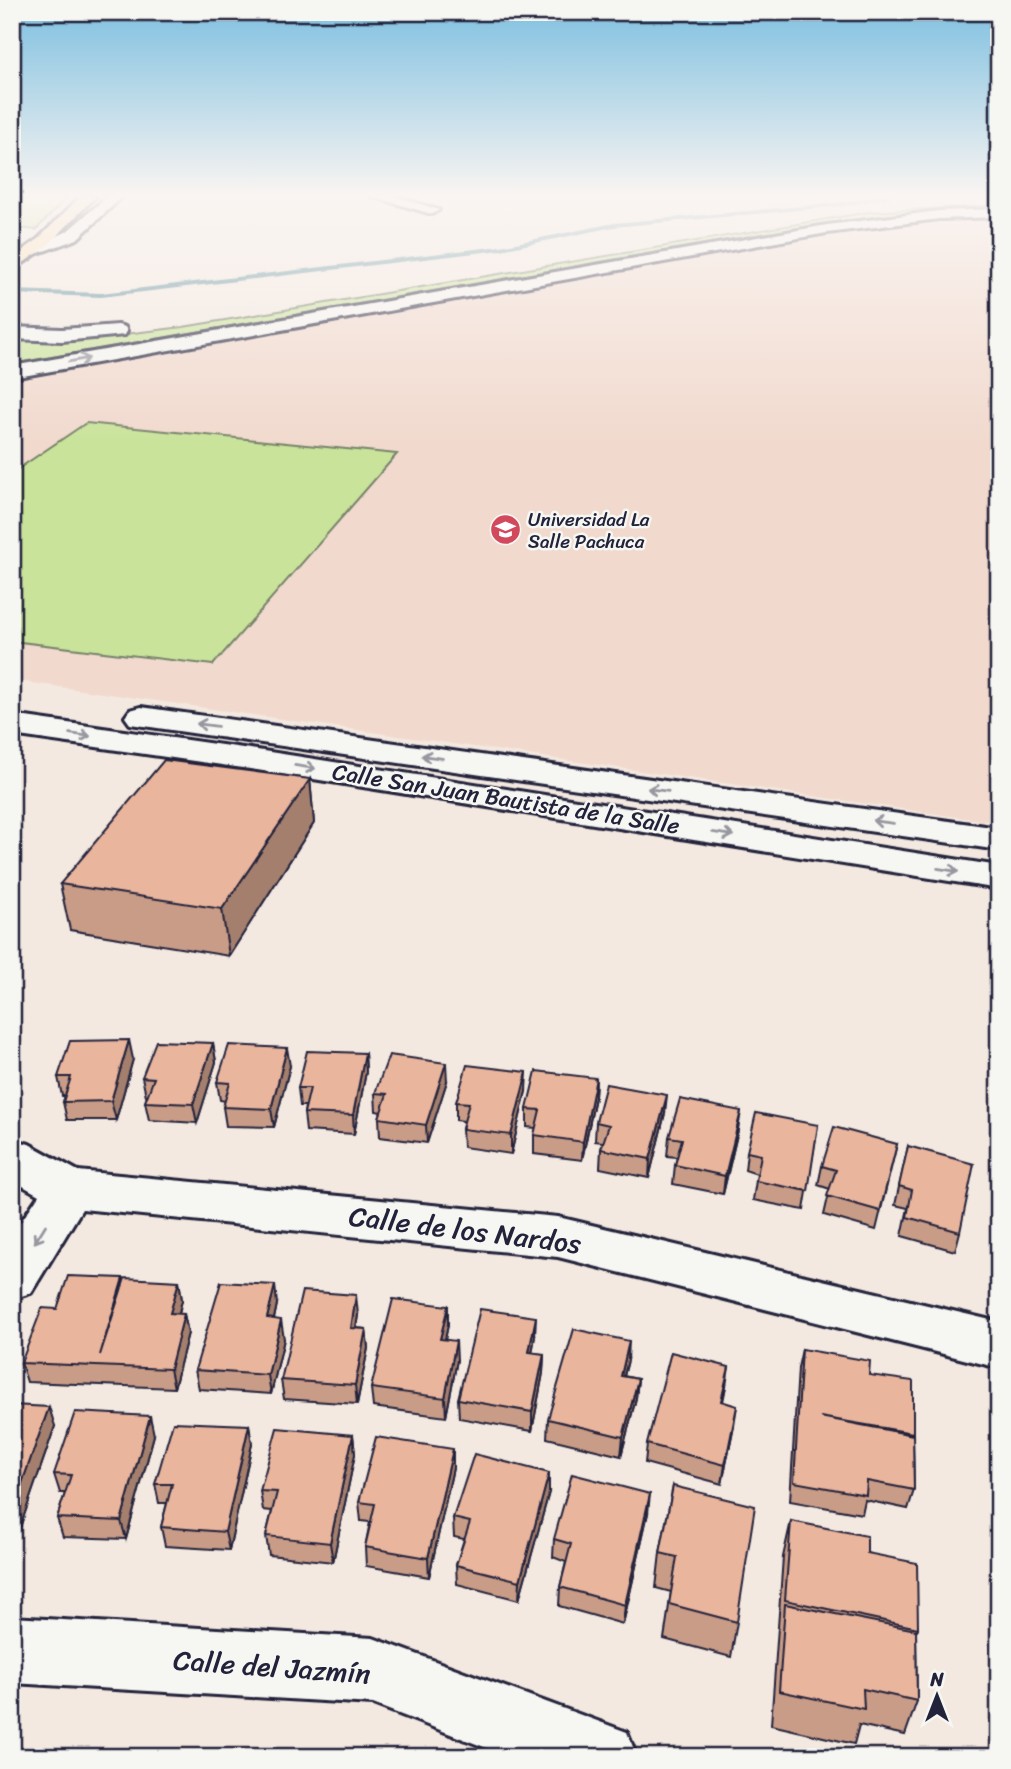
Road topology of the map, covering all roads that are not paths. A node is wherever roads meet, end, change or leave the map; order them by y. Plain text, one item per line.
1 (545, 279) edge
2 (136, 328) dead end
3 (12, 332) edge
4 (12, 372) edge
5 (12, 699) edge
6 (12, 725) edge
7 (999, 839) edge
8 (999, 878) edge
9 (12, 1157) edge
10 (69, 1189) junction
11 (12, 1278) edge
12 (999, 1345) edge
13 (12, 1650) edge
14 (602, 1757) edge

4 -> 1 street
2 - 3 street
7 -> 5 street, Calle San Juan Bautista de la Salle
6 -> 8 street, Calle San Juan Bautista de la Salle
9 - 10 street, Calle de los Nardos
10 -> 11 street
10 - 12 street, Calle de los Nardos
13 - 14 street, Calle del Jazmín

